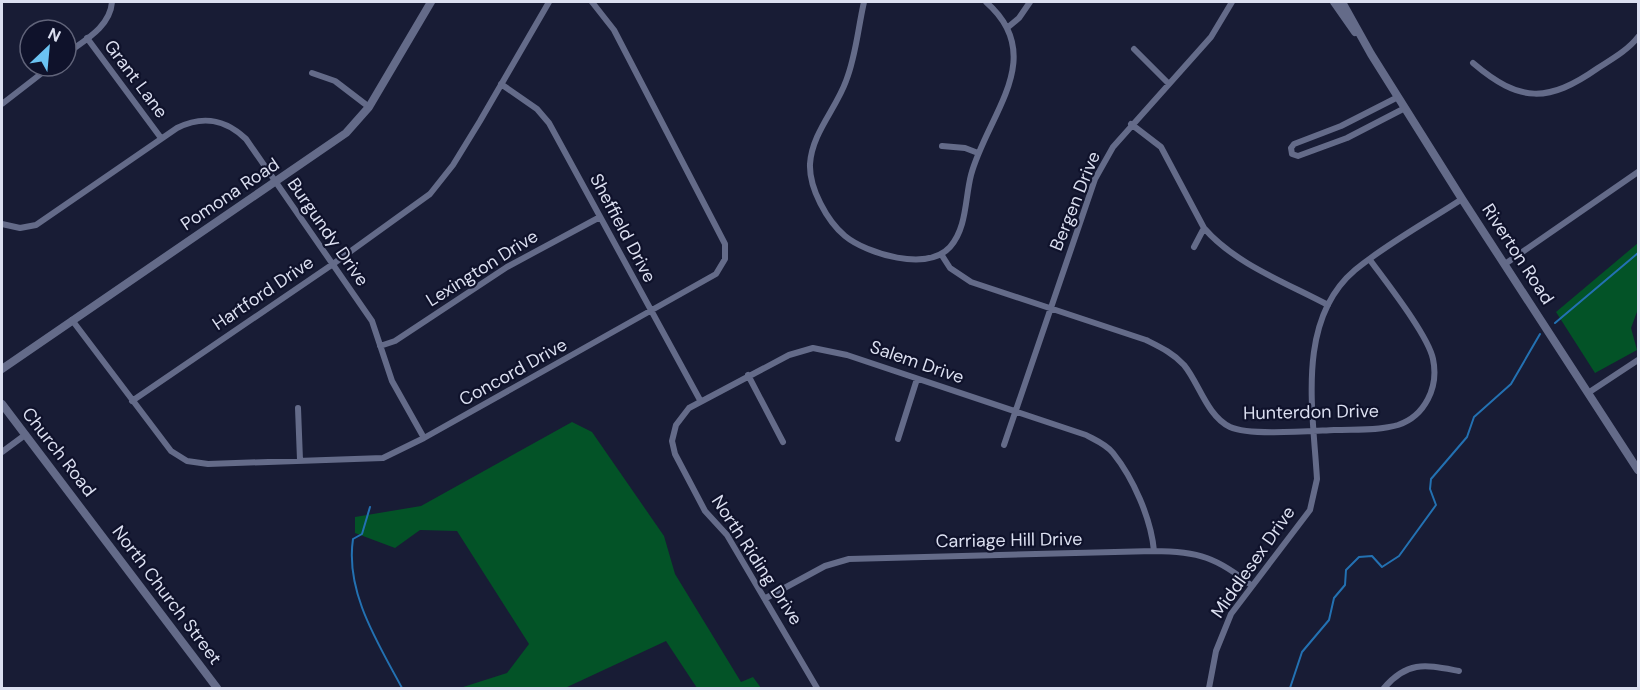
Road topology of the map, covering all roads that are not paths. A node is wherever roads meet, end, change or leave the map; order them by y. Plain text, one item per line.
1 (112, 2) edge
2 (431, 2) edge
3 (549, 2) edge
4 (592, 2) edge
5 (864, 2) edge
6 (986, 2) edge
7 (1030, 2) edge
8 (1232, 2) edge
9 (1334, 2) edge
10 (1342, 2) edge
11 (1007, 28) junction
12 (1638, 37) edge
13 (87, 38) junction
14 (78, 45) edge
15 (1134, 49) dead end
16 (1371, 54) junction
17 (1473, 63) dead end
18 (312, 73) dead end
19 (36, 78) edge
20 (501, 84) junction
21 (1169, 84) junction
22 (1398, 97) junction
23 (2, 104) edge
24 (369, 108) junction
25 (1406, 108) junction
26 (1131, 124) junction
27 (161, 138) junction
28 (942, 146) dead end
29 (978, 153) junction
30 (1638, 172) edge
31 (275, 182) junction
32 (1462, 199) junction
33 (600, 217) junction
34 (2, 225) edge
35 (1204, 228) junction
36 (1194, 247) dead end
37 (941, 254) junction
38 (1370, 260) junction
39 (333, 264) junction
40 (1505, 264) junction
41 (1328, 305) junction
42 (1050, 308) junction
43 (650, 312) junction
44 (72, 320) junction
45 (380, 346) junction
46 (1638, 360) edge
47 (2, 369) edge
48 (748, 375) junction
49 (917, 379) junction
50 (1587, 393) junction
51 (700, 400) junction
52 (132, 401) junction
53 (2, 404) edge
54 (298, 408) dead end
55 (1014, 410) junction
56 (1315, 431) junction
57 (25, 435) junction
58 (424, 438) junction
59 (898, 439) dead end
60 (783, 442) dead end
61 (1004, 445) dead end
62 (2, 452) edge
63 (300, 460) junction
64 (1638, 470) edge
65 (689, 480) joint
66 (91, 520) joint
67 (1154, 551) junction
68 (1252, 586) junction
69 (766, 598) junction
70 (1459, 671) dead end
71 (218, 688) edge
72 (818, 688) edge
73 (1209, 688) edge
74 (1384, 688) edge

1 - 13 street
2 - 24 street, Pomona Road
3 - 20 street, Hartford Drive
4 - 43 street, Concord Drive
5 - 37 street
6 - 11 street
7 - 11 street
8 - 21 street, Bergen Drive
9 - 16 main road, Riverton Road
10 - 16 main road, Riverton Road
11 - 29 street
12 - 17 street
13 - 14 street
13 - 27 street, Grant Lane
15 - 21 street
16 - 22 main road, Riverton Road
18 - 24 street
19 - 23 street
20 - 33 street, Sheffield Drive
20 - 39 street, Hartford Drive
21 - 26 street, Bergen Drive
22 - 25 main road, Riverton Road
22 - 25 street
24 - 31 street, Pomona Road
25 - 32 main road, Riverton Road
26 - 35 street
26 - 42 street, Bergen Drive
27 - 31 street, Burgundy Drive
27 - 34 street, Burgundy Drive
28 - 29 street
29 - 37 street
30 - 40 street
31 - 39 street, Burgundy Drive
31 - 44 street, Pomona Road
32 - 38 street, Middlesex Drive
32 - 40 main road, Riverton Road
33 - 43 street, Sheffield Drive
33 - 45 street, Lexington Drive
35 - 36 street
35 - 41 street
37 - 42 street, Hunterdon Drive
38 - 41 street, Middlesex Drive
38 - 56 street, Hunterdon Drive
39 - 45 street, Burgundy Drive
39 - 52 street, Hartford Drive
40 - 50 main road, Riverton Road
41 - 56 street, Middlesex Drive
42 - 55 street, Bergen Drive
42 - 56 street, Hunterdon Drive
43 - 51 street, Sheffield Drive
43 - 58 street, Concord Drive
44 - 47 street, Pomona Road
44 - 52 street, Concord Drive
45 - 58 street, Burgundy Drive
46 - 50 street
48 - 49 street, Salem Drive
48 - 51 street, Salem Drive
48 - 60 street
49 - 55 street, Salem Drive
49 - 59 street
50 - 64 main road, Riverton Road
51 - 65 street, Salem Drive
52 - 63 street, Concord Drive
53 - 57 main road, Church Road
54 - 63 street
55 - 61 street, Bergen Drive
55 - 67 street, Salem Drive
56 - 68 street, Middlesex Drive
57 - 62 street
57 - 66 main road, Church Road
58 - 63 street, Concord Drive
65 - 69 street, North Riding Drive
66 - 71 main road, North Church Street
67 - 68 street, Carriage Hill Drive
67 - 69 street, Carriage Hill Drive
68 - 73 street, Middlesex Drive
69 - 72 street, North Riding Drive
70 - 74 street

